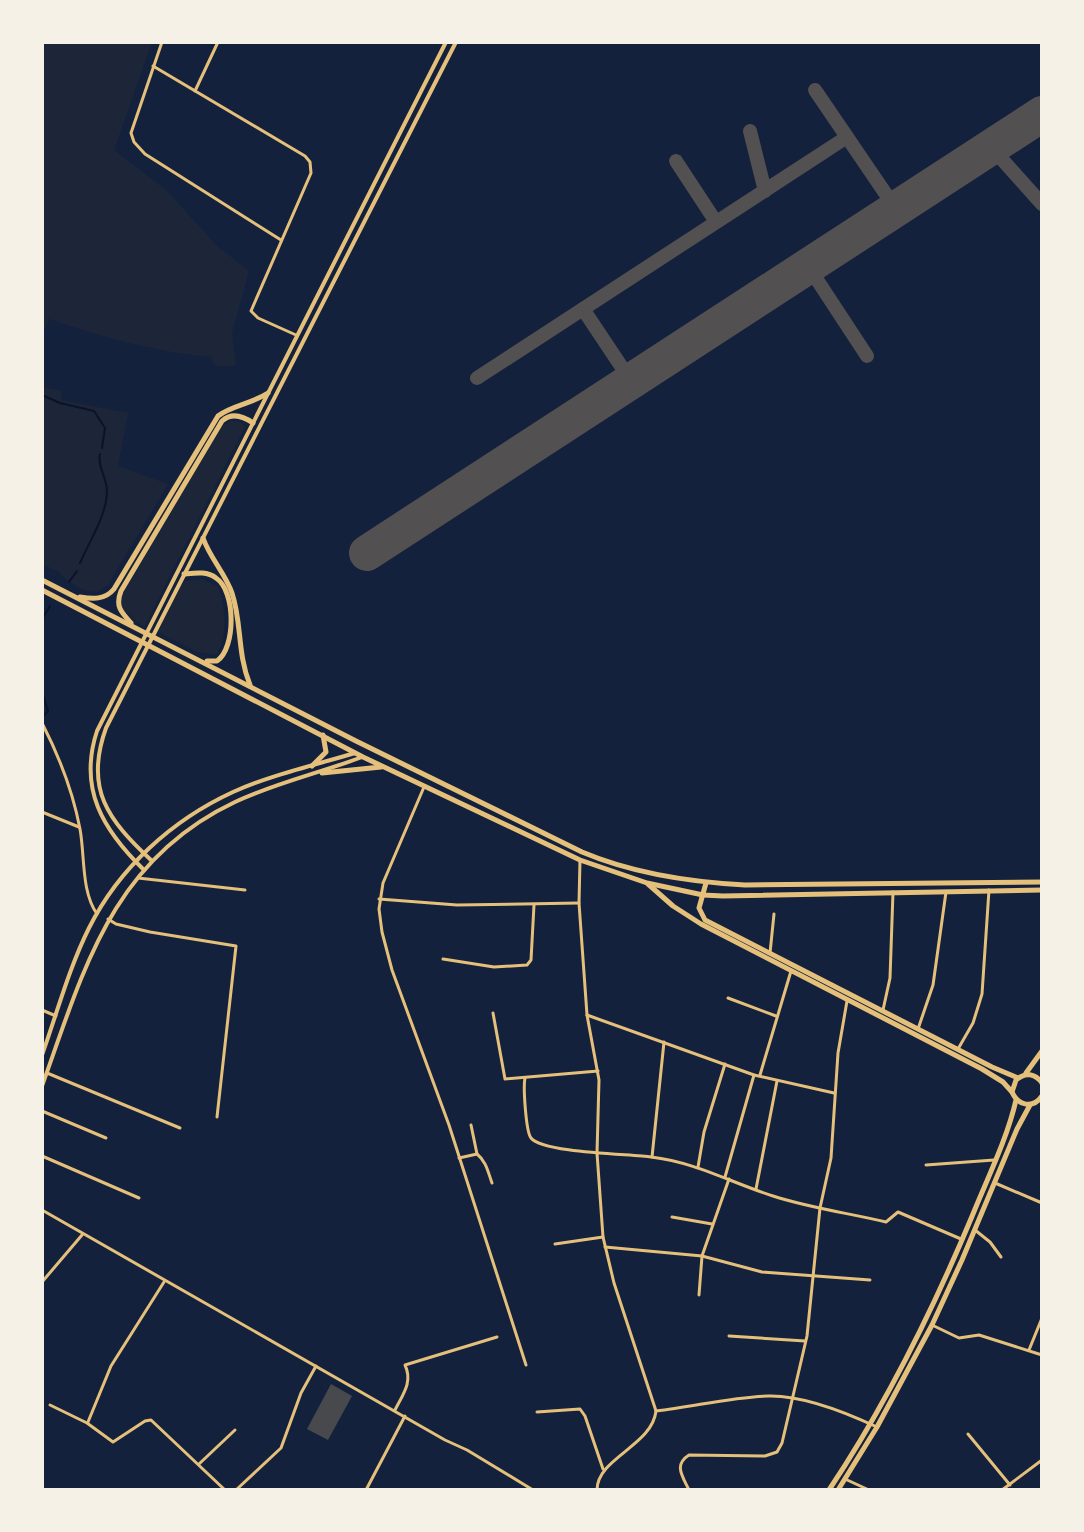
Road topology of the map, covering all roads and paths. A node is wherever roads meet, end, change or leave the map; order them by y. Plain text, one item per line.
1 (162, 42) edge
2 (218, 42) edge
3 (446, 42) edge
4 (456, 42) edge
5 (153, 66) junction
6 (195, 91) junction
7 (281, 240) junction
8 (296, 335) junction
9 (268, 393) junction
10 (253, 423) junction
11 (203, 538) junction
12 (184, 574) junction
13 (42, 580) edge
14 (42, 590) edge
15 (75, 597) junction
16 (134, 627) junction
17 (201, 660) junction
18 (250, 686) junction
19 (42, 723) edge
20 (322, 735) junction
21 (355, 753) junction
22 (363, 757) junction
23 (312, 766) junction
24 (383, 767) junction
25 (322, 773) junction
26 (424, 787) junction
27 (42, 812) edge
28 (80, 827) junction
29 (144, 853) junction
30 (580, 860) junction
31 (152, 861) junction
32 (135, 862) junction
33 (144, 870) junction
34 (138, 878) junction
35 (1042, 882) edge
36 (647, 883) junction
37 (706, 883) junction
38 (245, 890) dead end
39 (989, 890) junction
40 (1042, 890) edge
41 (893, 892) junction
42 (946, 892) junction
43 (703, 895) junction
44 (379, 899) junction
45 (579, 903) junction
46 (534, 905) junction
47 (97, 914) junction
48 (774, 914) dead end
49 (108, 919) junction
50 (770, 953) junction
51 (443, 959) dead end
52 (791, 971) junction
53 (728, 998) dead end
54 (847, 1001) junction
55 (42, 1010) edge
56 (883, 1010) junction
57 (493, 1013) dead end
58 (587, 1015) junction
59 (56, 1016) junction
60 (776, 1016) junction
61 (918, 1029) junction
62 (664, 1042) junction
63 (958, 1049) junction
64 (1042, 1051) edge
65 (42, 1055) edge
66 (725, 1064) junction
67 (598, 1071) junction
68 (1042, 1071) edge
69 (47, 1073) junction
70 (754, 1075) junction
71 (760, 1076) junction
72 (1021, 1076) junction
73 (525, 1078) junction
74 (777, 1081) junction
75 (1041, 1082) edge
76 (42, 1086) edge
77 (1012, 1092) junction
78 (834, 1093) junction
79 (1041, 1099) edge
80 (1016, 1100) junction
81 (1030, 1105) junction
82 (42, 1111) edge
83 (217, 1117) dead end
84 (471, 1125) dead end
85 (180, 1128) dead end
86 (106, 1138) dead end
87 (597, 1153) junction
88 (477, 1154) junction
89 (42, 1156) edge
90 (652, 1157) junction
91 (459, 1158) junction
92 (995, 1160) junction
93 (926, 1165) dead end
94 (698, 1167) junction
95 (727, 1178) junction
96 (492, 1183) dead end
97 (995, 1183) junction
98 (756, 1189) junction
99 (139, 1198) dead end
100 (1042, 1203) edge
101 (820, 1208) junction
102 (42, 1210) edge
103 (672, 1217) dead end
104 (712, 1224) junction
105 (975, 1230) junction
106 (82, 1235) junction
107 (603, 1237) junction
108 (962, 1239) junction
109 (555, 1244) dead end
110 (605, 1247) junction
111 (702, 1256) junction
112 (1001, 1257) dead end
113 (812, 1276) junction
114 (870, 1280) dead end
115 (42, 1282) edge
116 (164, 1282) junction
117 (699, 1295) dead end
118 (1042, 1318) edge
119 (932, 1325) junction
120 (729, 1336) dead end
121 (497, 1337) dead end
122 (806, 1341) junction
123 (1029, 1350) junction
124 (1042, 1355) edge
125 (526, 1365) dead end
126 (316, 1366) junction
127 (791, 1398) junction
128 (50, 1405) dead end
129 (395, 1410) junction
130 (656, 1411) junction
131 (537, 1412) dead end
132 (405, 1416) junction
133 (87, 1423) junction
134 (870, 1424) junction
135 (877, 1427) junction
136 (235, 1430) dead end
137 (968, 1434) dead end
138 (1042, 1460) edge
139 (199, 1464) junction
140 (604, 1471) junction
141 (845, 1479) junction
142 (1010, 1485) junction
143 (525, 1488) edge
144 (225, 1490) edge
145 (236, 1490) edge
146 (366, 1490) edge
147 (533, 1490) edge
148 (597, 1490) edge
149 (689, 1490) edge
150 (829, 1490) edge
151 (838, 1490) edge
152 (869, 1490) edge
153 (1002, 1490) edge

1 - 5 street
2 - 6 street
3 - 8 main road
4 - 11 main road
5 - 6 street
5 - 7 street
6 - 7 street
7 - 8 street
8 - 9 main road
9 - 10 main road
9 - 15 main road
10 - 16 main road
10 - 32 main road
11 - 12 main road
11 - 18 main road
12 - 17 main road
12 - 29 main road
13 - 15 main road
14 - 20 main road
15 - 16 main road
16 - 17 main road
17 - 18 main road
18 - 37 main road
19 - 28 street
20 - 21 main road
20 - 23 main road
21 - 22 main road
21 - 23 main road
22 - 24 main road
22 - 25 main road
23 - 29 main road
24 - 25 main road
24 - 26 main road
25 - 31 main road
26 - 30 main road
26 - 44 street
27 - 28 street
28 - 47 street
29 - 31 main road
29 - 32 main road
30 - 36 main road
30 - 45 street
31 - 33 main road
32 - 33 main road
32 - 47 main road
33 - 34 main road
34 - 38 street
34 - 49 main road
35 - 37 main road
36 - 43 main road
36 - 52 main road
37 - 43 main road
39 - 40 main road
39 - 42 main road
39 - 63 street
41 - 42 main road
41 - 43 main road
41 - 56 street
42 - 61 street
43 - 50 main road
44 - 46 street
44 - 91 street
45 - 46 street
45 - 58 street
46 - 51 street
47 - 59 main road
48 - 50 street
49 - 69 main road
49 - 83 street
50 - 56 main road
52 - 54 main road
52 - 60 street
53 - 60 street
54 - 77 main road
54 - 78 street
55 - 59 street
56 - 61 main road
57 - 73 street
58 - 62 street
58 - 67 street
59 - 65 main road
60 - 71 street
61 - 63 main road
62 - 66 street
62 - 90 street
63 - 72 main road
64 - 72 main road
66 - 70 street
66 - 94 street
67 - 73 street
67 - 87 street
68 - 75 main road
69 - 76 main road
69 - 85 street
70 - 71 street
70 - 95 street
71 - 74 street
72 - 75 main road
72 - 77 main road
73 - 87 street
74 - 78 street
74 - 98 street
77 - 80 main road
78 - 101 street
79 - 81 main road
80 - 81 main road
80 - 92 main road
81 - 97 main road
82 - 86 street
84 - 88 street
87 - 90 street
87 - 107 street
88 - 91 street
88 - 96 street
89 - 99 street
90 - 94 street
91 - 125 street
92 - 93 street
92 - 108 main road
94 - 95 street
95 - 98 street
95 - 104 street
97 - 100 street
97 - 105 main road
98 - 101 street
101 - 108 street
101 - 113 street
102 - 106 street
103 - 104 street
104 - 111 street
105 - 112 street
105 - 119 main road
106 - 115 street
106 - 116 street
107 - 109 street
107 - 110 street
108 - 134 main road
110 - 111 street
110 - 130 street
111 - 113 street
111 - 117 street
113 - 114 street
113 - 122 street
116 - 126 street
116 - 133 street
118 - 123 street
119 - 123 street
119 - 135 main road
120 - 122 street
121 - 129 street
122 - 127 street
123 - 124 street
126 - 129 street
126 - 145 street
127 - 130 street
127 - 134 street
127 - 149 street
128 - 133 street
129 - 132 street
130 - 140 street
131 - 140 street
132 - 143 street
132 - 146 street
133 - 139 street
134 - 135 street
134 - 150 main road
135 - 141 main road
136 - 139 street
137 - 142 street
138 - 142 street
139 - 144 street
140 - 148 street
141 - 151 main road
141 - 152 street
142 - 153 street
143 - 147 street

